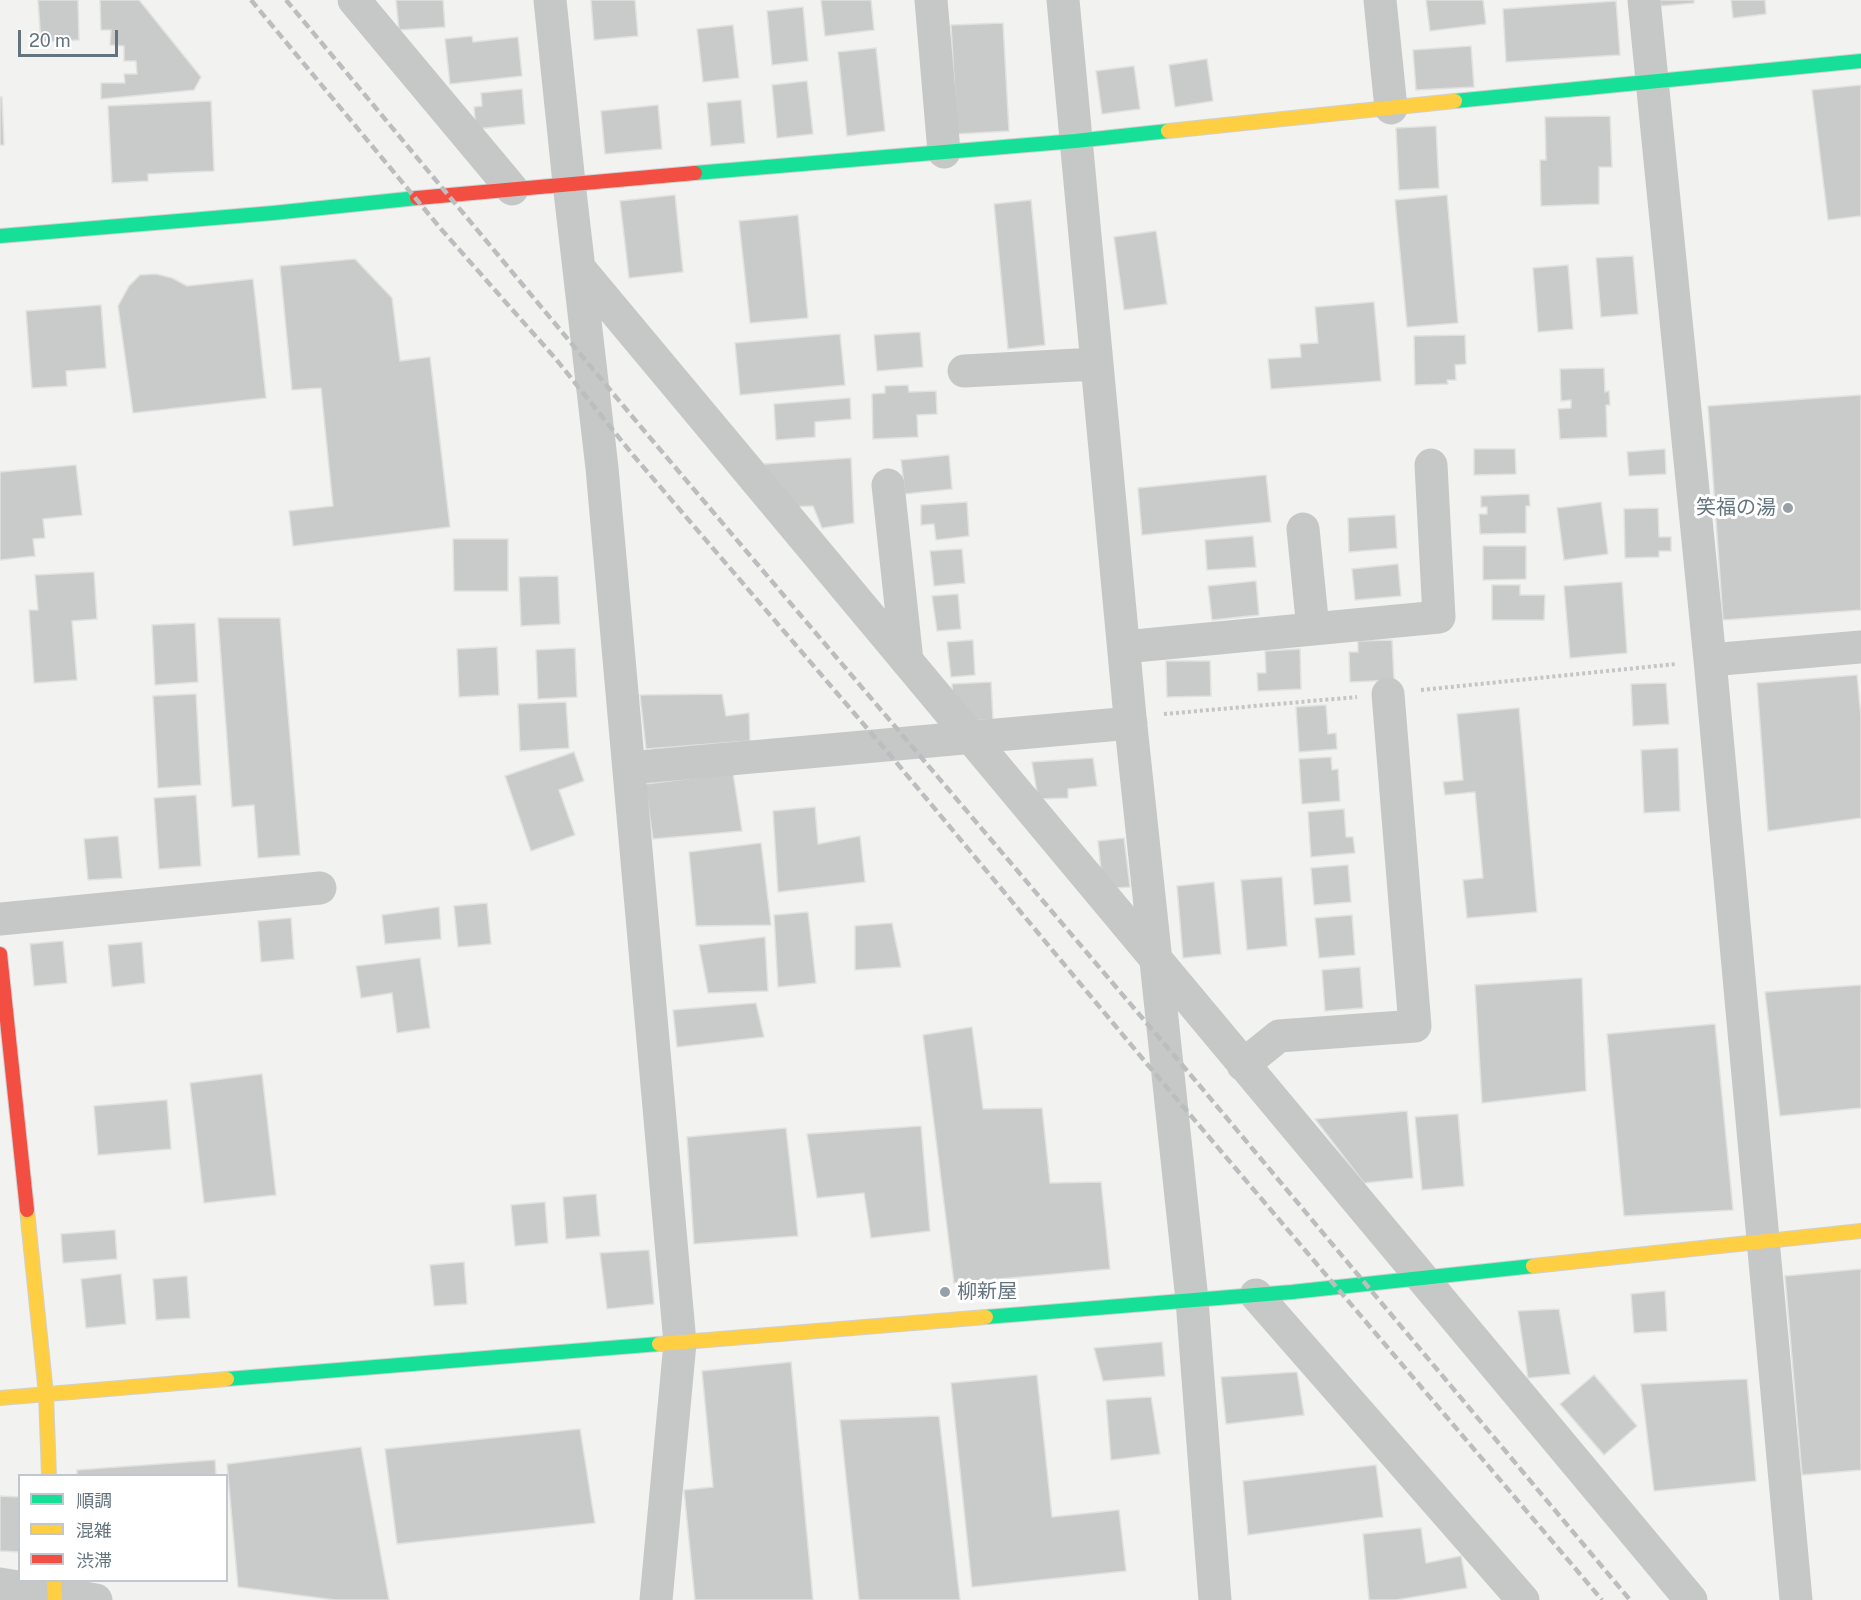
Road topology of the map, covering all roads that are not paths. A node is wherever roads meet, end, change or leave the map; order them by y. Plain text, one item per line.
1 (354, 0) edge
2 (550, 0) edge
3 (931, 0) edge
4 (1063, 0) edge
5 (1380, 0) edge
6 (1644, 0) edge
7 (1861, 61) edge
8 (1652, 80) junction
9 (1391, 108) junction
10 (1075, 141) junction
11 (944, 152) junction
12 (569, 183) junction
13 (512, 189) junction
14 (0, 236) edge
15 (579, 268) junction
16 (1096, 364) junction
17 (964, 371) dead end
18 (1431, 465) dead end
19 (888, 485) dead end
20 (1303, 528) dead end
21 (1313, 629) junction
22 (1124, 647) junction
23 (1861, 647) edge
24 (1710, 660) junction
25 (907, 661) junction
26 (1388, 694) dead end
27 (1131, 723) junction
28 (971, 737) junction
29 (630, 768) junction
30 (320, 888) dead end
31 (0, 919) edge
32 (0, 954) edge
33 (1158, 963) junction
34 (1243, 1065) junction
35 (1861, 1231) edge
36 (1761, 1242) junction
37 (1422, 1277) junction
38 (1256, 1295) junction
39 (1192, 1300) junction
40 (680, 1343) junction
41 (46, 1394) junction
42 (0, 1398) edge
43 (50, 1474) edge
44 (0, 1584) edge
45 (55, 1591) edge
46 (96, 1600) edge
47 (656, 1600) edge
48 (1215, 1600) edge
49 (1523, 1600) edge
50 (1691, 1600) edge
51 (1796, 1600) edge

1 - 13 street
2 - 12 street
3 - 11 street
4 - 10 street
5 - 9 street
6 - 8 street
7 - 8 street
8 - 9 street
8 - 24 street
9 - 10 street
10 - 11 street
10 - 16 street
11 - 12 street
12 - 13 street
12 - 15 street
13 - 14 street
15 - 25 street
15 - 29 street
16 - 17 street
16 - 22 street
18 - 21 street
19 - 25 street
20 - 21 street
21 - 22 street
22 - 27 street
23 - 24 street
24 - 36 street
25 - 28 street
26 - 34 street
27 - 28 street
27 - 33 street
28 - 29 street
28 - 33 street
29 - 40 street
30 - 31 street
32 - 41 street
33 - 34 street
33 - 39 street
34 - 37 street
35 - 36 street
36 - 37 street
36 - 51 street
37 - 38 street
37 - 50 street
38 - 39 street
38 - 49 street
39 - 40 street
39 - 48 street
40 - 41 street
40 - 47 street
41 - 42 street
41 - 43 street
44 - 45 street
45 - 46 street

